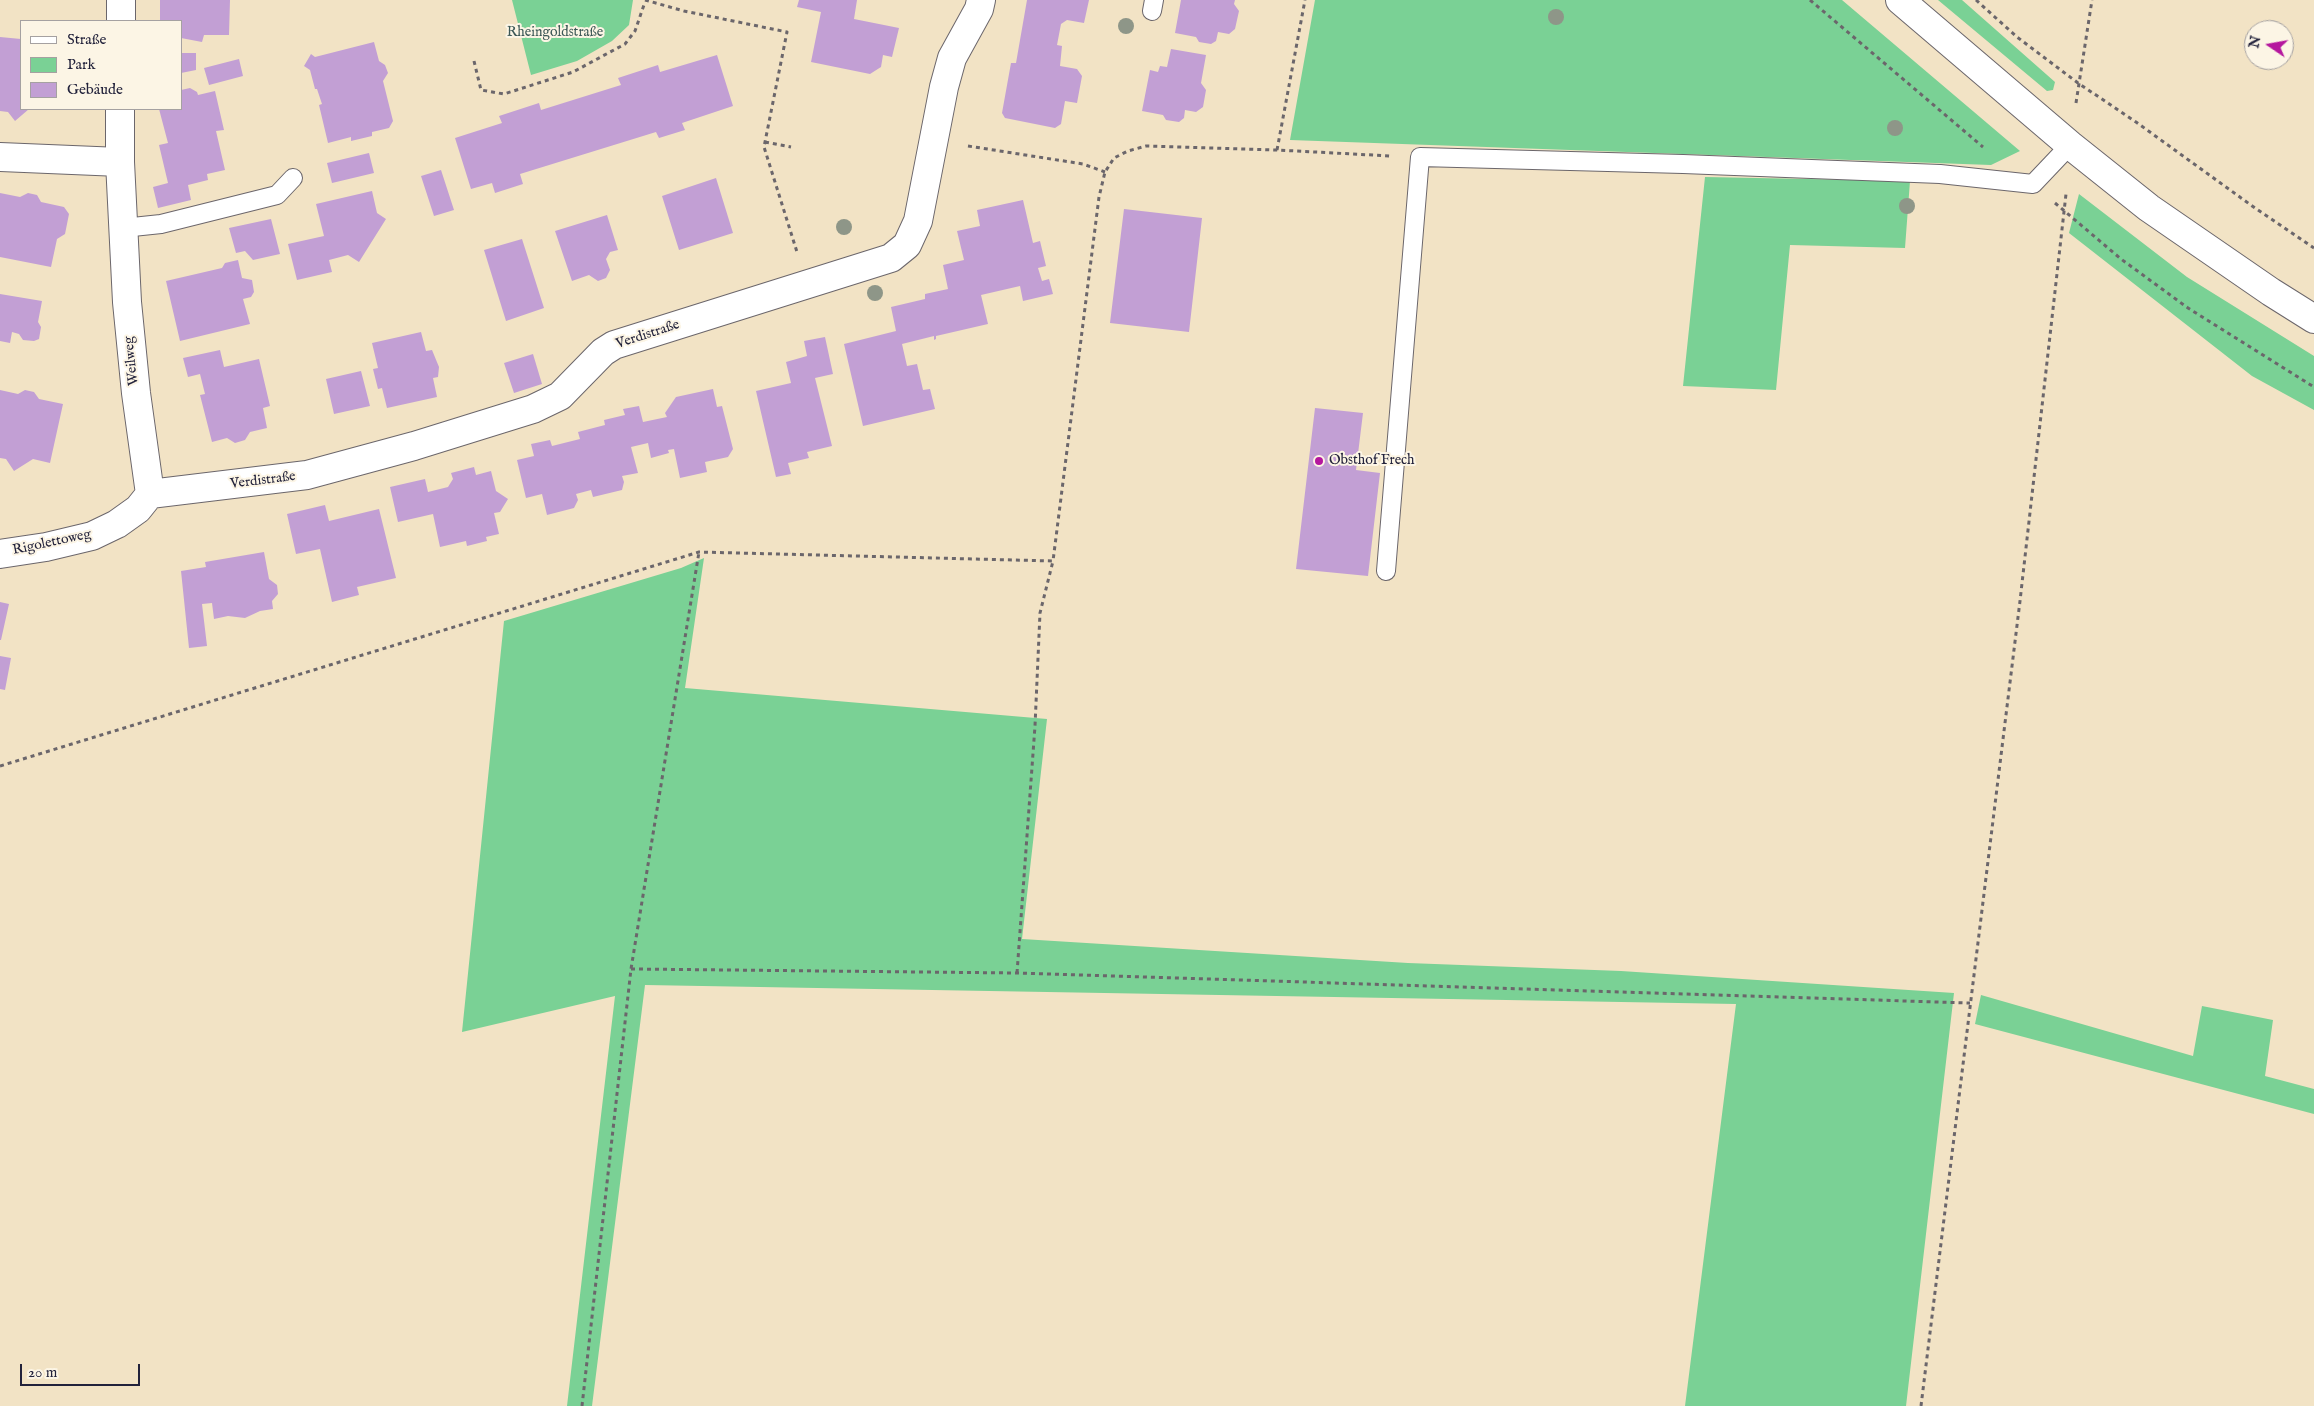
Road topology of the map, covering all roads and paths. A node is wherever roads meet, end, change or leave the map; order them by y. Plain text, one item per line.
1 (121, 0) edge
2 (981, 0) edge
3 (1304, 0) edge
4 (1810, 0) edge
5 (1900, 0) edge
6 (1976, 0) edge
7 (2092, 0) edge
8 (645, 1) edge
9 (121, 20) edge
10 (474, 61) dead end
11 (2078, 83) junction
12 (120, 110) edge
13 (934, 140) junction
14 (765, 142) junction
15 (2070, 146) junction
16 (791, 147) dead end
17 (1277, 150) junction
18 (1988, 150) dead end
19 (0, 157) edge
20 (1420, 157) junction
21 (120, 162) junction
22 (1105, 172) junction
23 (293, 178) dead end
24 (2033, 184) junction
25 (2064, 212) junction
26 (123, 228) junction
27 (2314, 248) edge
28 (808, 285) junction
29 (2314, 319) edge
30 (2314, 387) edge
31 (150, 494) junction
32 (700, 552) junction
33 (0, 554) edge
34 (1054, 561) junction
35 (1386, 571) dead end
36 (0, 766) edge
37 (631, 969) junction
38 (1017, 973) junction
39 (1970, 1003) junction
40 (582, 1406) edge
41 (1921, 1406) edge

1 - 9 street
2 - 13 street, Verdistraße
3 - 17 path
4 - 18 path
5 - 15 street
6 - 11 path
7 - 11 path
8 - 10 path
8 - 14 path
11 - 15 path
11 - 27 path
12 - 21 street, Weilweg
13 - 22 path
13 - 28 street, Verdistraße
14 - 16 path
14 - 28 path
15 - 24 lane
15 - 29 street
17 - 20 path
17 - 22 path
19 - 21 street
20 - 24 lane
20 - 35 lane
21 - 26 street, Weilweg
22 - 34 path
23 - 26 lane
24 - 25 path
25 - 30 path
25 - 39 path
26 - 31 street, Weilweg
28 - 31 street, Verdistraße
31 - 33 street, Rigolettoweg
32 - 34 path
32 - 36 path
32 - 37 path
34 - 38 path
37 - 38 path
37 - 40 path
38 - 39 path
39 - 41 path

